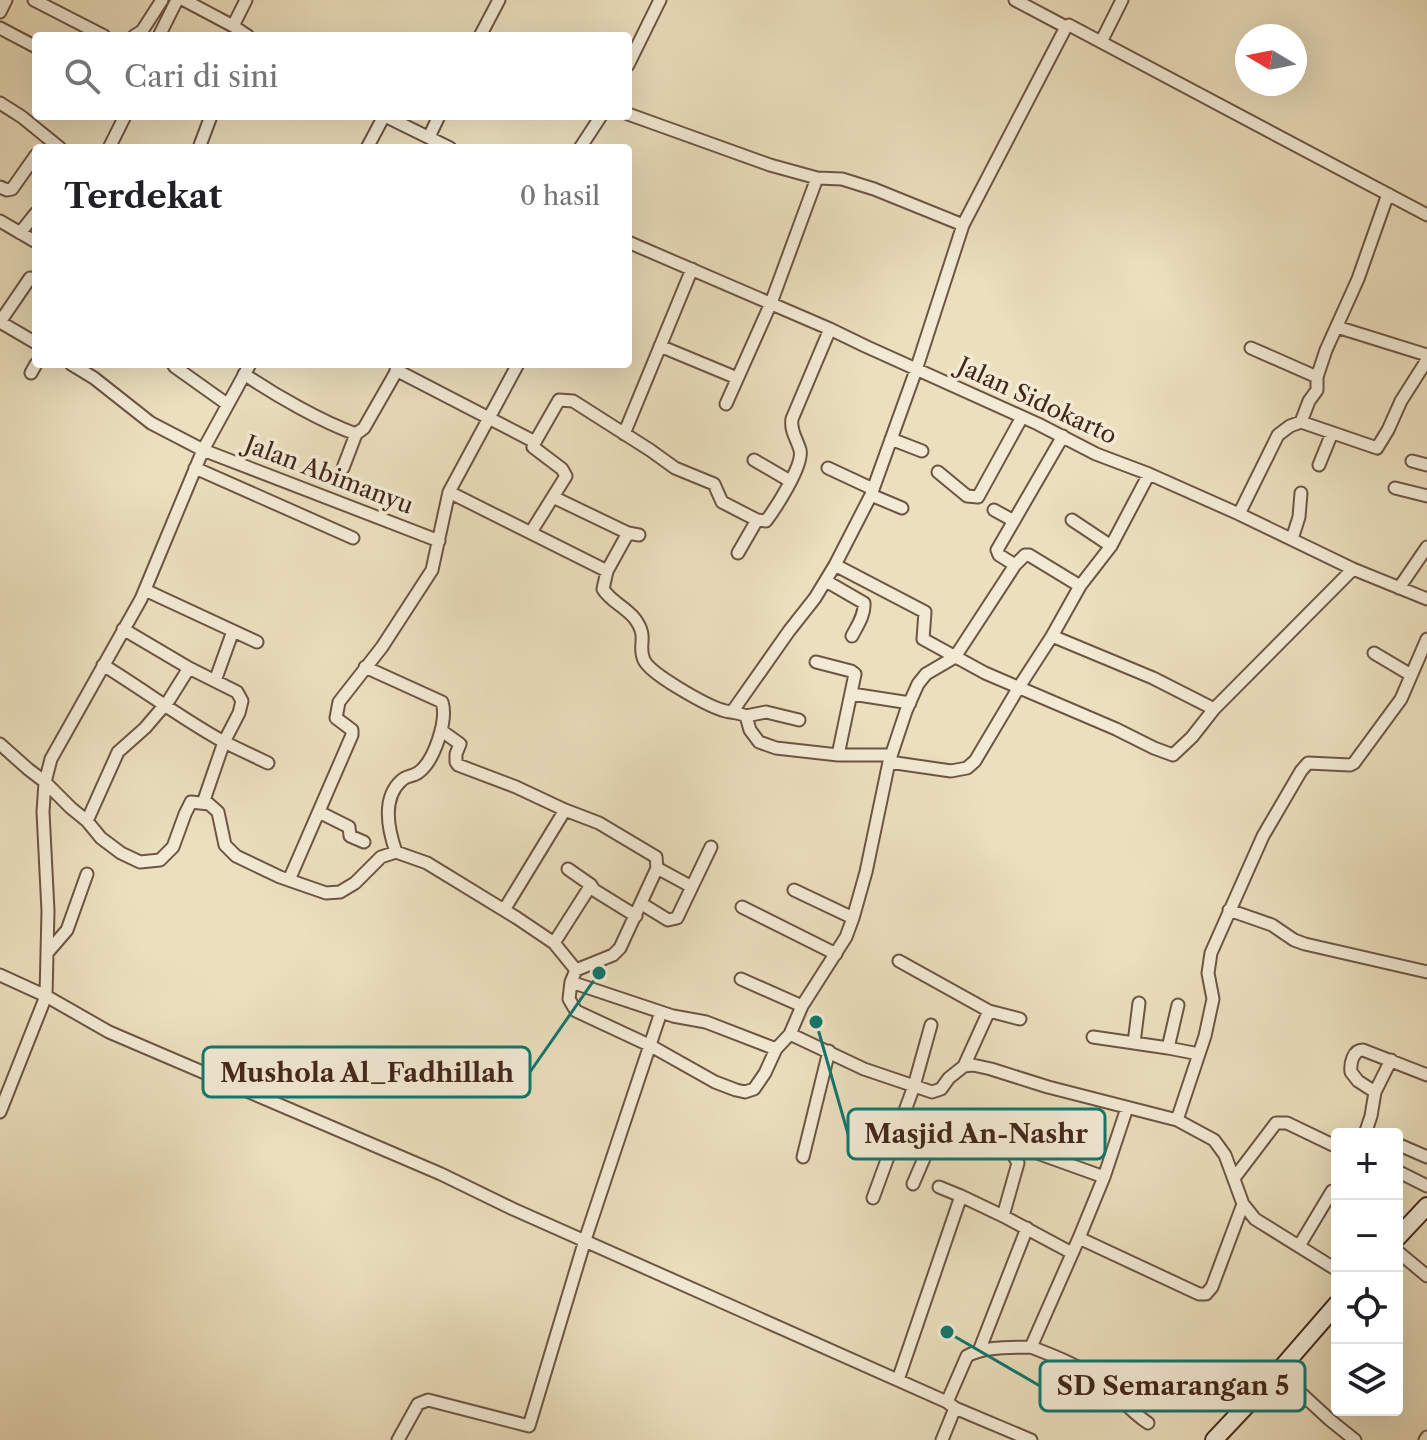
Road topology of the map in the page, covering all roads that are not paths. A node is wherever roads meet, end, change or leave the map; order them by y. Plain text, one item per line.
1 (6, 0) edge
2 (34, 0) edge
3 (162, 0) edge
4 (177, 0) edge
5 (184, 0) edge
6 (246, 0) edge
7 (499, 0) edge
8 (660, 0) edge
9 (1015, 0) edge
10 (1122, 0) edge
11 (0, 12) edge
12 (1066, 27) junction
13 (0, 28) edge
14 (96, 32) edge
15 (140, 32) edge
16 (161, 32) edge
17 (239, 32) edge
18 (241, 32) edge
19 (482, 32) edge
20 (1101, 42) junction
21 (32, 45) edge
22 (632, 57) edge
23 (0, 103) edge
24 (632, 115) edge
25 (123, 120) edge
26 (210, 120) edge
27 (382, 120) edge
28 (393, 120) edge
29 (437, 120) edge
30 (598, 120) edge
31 (429, 137) junction
32 (44, 143) edge
33 (111, 144) edge
34 (200, 144) edge
35 (369, 144) edge
36 (442, 144) edge
37 (583, 144) edge
38 (32, 161) edge
39 (817, 178) junction
40 (0, 187) edge
41 (1388, 194) junction
42 (1427, 215) edge
43 (32, 218) edge
44 (0, 221) edge
45 (963, 225) junction
46 (20, 233) junction
47 (32, 240) edge
48 (632, 244) edge
49 (692, 269) junction
50 (30, 278) dead end
51 (771, 303) junction
52 (1337, 327) junction
53 (830, 329) junction
54 (32, 341) edge
55 (660, 346) junction
56 (1251, 348) dead end
57 (1427, 357) edge
58 (78, 368) edge
59 (176, 368) edge
60 (397, 368) edge
61 (400, 368) edge
62 (516, 368) edge
63 (247, 369) edge
64 (916, 370) junction
65 (1423, 373) edge
66 (1317, 377) junction
67 (737, 378) junction
68 (227, 404) junction
69 (726, 404) dead end
70 (1022, 417) junction
71 (489, 419) junction
72 (1301, 422) junction
73 (1332, 433) junction
74 (356, 434) junction
75 (624, 434) junction
76 (1063, 436) junction
77 (891, 439) junction
78 (535, 442) junction
79 (203, 450) junction
80 (922, 451) dead end
81 (754, 460) dead end
82 (1412, 461) dead end
83 (1319, 465) dead end
84 (1427, 465) edge
85 (195, 468) junction
86 (343, 468) dead end
87 (828, 468) dead end
88 (938, 472) dead end
89 (1149, 474) junction
90 (790, 481) junction
91 (1395, 488) dead end
92 (449, 492) junction
93 (872, 492) junction
94 (1301, 493) dead end
95 (1427, 496) edge
96 (553, 497) junction
97 (902, 508) dead end
98 (994, 510) dead end
99 (1239, 514) junction
100 (757, 520) junction
101 (1072, 520) dead end
102 (1014, 521) junction
103 (531, 532) junction
104 (353, 538) dead end
105 (1292, 539) junction
106 (439, 541) junction
107 (1111, 546) junction
108 (1427, 547) edge
109 (738, 553) dead end
110 (835, 565) junction
111 (1015, 565) junction
112 (1353, 569) junction
113 (607, 571) junction
114 (826, 581) junction
115 (1080, 586) junction
116 (1399, 588) junction
117 (145, 590) junction
118 (1427, 599) edge
119 (123, 629) junction
120 (233, 631) junction
121 (852, 636) dead end
122 (1052, 636) junction
123 (1427, 639) edge
124 (257, 642) dead end
125 (1374, 653) dead end
126 (955, 657) junction
127 (816, 662) dead end
128 (103, 665) junction
129 (365, 667) junction
130 (189, 668) junction
131 (1411, 675) junction
132 (215, 681) junction
133 (1019, 687) junction
134 (852, 694) junction
135 (910, 703) junction
136 (164, 706) junction
137 (1214, 709) junction
138 (732, 712) junction
139 (746, 716) junction
140 (799, 720) dead end
141 (442, 731) junction
142 (224, 742) junction
143 (0, 744) edge
144 (838, 755) junction
145 (890, 759) junction
146 (268, 763) dead end
147 (45, 782) junction
148 (203, 803) junction
149 (565, 810) junction
150 (319, 812) junction
151 (87, 821) junction
152 (364, 842) dead end
153 (711, 847) dead end
154 (396, 852) junction
155 (657, 868) junction
156 (568, 869) dead end
157 (87, 874) dead end
158 (289, 880) junction
159 (591, 885) junction
160 (692, 887) junction
161 (794, 890) dead end
162 (642, 904) junction
163 (742, 907) dead end
164 (504, 910) junction
165 (1229, 910) junction
166 (636, 916) junction
167 (853, 918) junction
168 (554, 943) junction
169 (48, 952) junction
170 (836, 954) junction
171 (899, 961) dead end
172 (576, 970) junction
173 (1427, 972) edge
174 (0, 975) edge
175 (741, 979) dead end
176 (571, 982) junction
177 (46, 996) junction
178 (1139, 1003) dead end
179 (1178, 1005) dead end
180 (802, 1006) junction
181 (989, 1011) junction
182 (661, 1012) junction
183 (1020, 1019) dead end
184 (931, 1025) dead end
185 (790, 1034) junction
186 (1093, 1037) dead end
187 (1134, 1043) junction
188 (651, 1046) junction
189 (1168, 1048) junction
190 (776, 1049) junction
191 (829, 1051) junction
192 (1199, 1054) junction
193 (1391, 1060) junction
194 (964, 1066) junction
195 (1427, 1075) edge
196 (914, 1086) junction
197 (1375, 1092) junction
198 (1127, 1108) junction
199 (0, 1112) edge
200 (1002, 1120) dead end
201 (1177, 1120) junction
202 (901, 1125) junction
203 (1370, 1128) edge
204 (931, 1142) junction
205 (1331, 1144) edge
206 (963, 1145) junction
207 (1403, 1147) edge
208 (1040, 1154) dead end
209 (803, 1157) dead end
210 (1427, 1157) edge
211 (1403, 1174) edge
212 (1104, 1177) junction
213 (1235, 1177) junction
214 (913, 1184) dead end
215 (1427, 1186) edge
216 (939, 1187) dead end
217 (961, 1196) junction
218 (1331, 1196) edge
219 (873, 1198) dead end
220 (1243, 1204) junction
221 (1427, 1206) edge
222 (1003, 1216) junction
223 (1027, 1228) junction
224 (1403, 1231) edge
225 (1079, 1238) junction
226 (585, 1240) junction
227 (1299, 1246) junction
228 (1072, 1253) junction
229 (1403, 1256) edge
230 (1331, 1266) edge
231 (1427, 1276) edge
232 (1331, 1311) edge
233 (1031, 1347) junction
234 (979, 1351) junction
235 (1278, 1372) junction
236 (898, 1380) junction
237 (951, 1405) junction
238 (1148, 1423) dead end
239 (529, 1426) junction
240 (398, 1440) edge
241 (523, 1440) edge
242 (942, 1440) edge
243 (1031, 1440) edge
244 (1214, 1440) edge
245 (1355, 1440) edge

1 - 11 street
2 - 14 street
3 - 15 street
4 - 16 street
5 - 17 street
6 - 18 street
7 - 19 street
8 - 22 street
9 - 12 street
10 - 20 street
12 - 20 street
12 - 45 street
13 - 21 street
20 - 41 street
23 - 32 street
24 - 39 street
25 - 33 street
26 - 34 street
27 - 35 street
28 - 31 street
29 - 31 street
30 - 37 street
31 - 36 street
38 - 40 street
39 - 45 street
39 - 51 street
41 - 42 street
41 - 52 street
43 - 46 street
44 - 46 street
45 - 64 street
46 - 47 street
48 - 49 street, Jalan Sidokarto
49 - 51 street, Jalan Sidokarto
49 - 55 street
50 - 54 street
51 - 53 street, Jalan Sidokarto
51 - 67 street
52 - 57 street
52 - 66 street
53 - 64 street, Jalan Sidokarto
53 - 90 street
55 - 67 street
55 - 75 street
56 - 66 street
57 - 65 street
58 - 79 street, Jalan Abimanyu
59 - 68 street
60 - 74 street
61 - 71 street
62 - 71 street
63 - 68 street
63 - 74 street
64 - 70 street, Jalan Sidokarto
64 - 77 street
65 - 73 street
66 - 72 street
67 - 69 street
68 - 79 street
70 - 76 street, Jalan Sidokarto
70 - 88 street
71 - 78 street
71 - 92 street
72 - 73 street
72 - 99 street
73 - 83 street
74 - 86 street
75 - 78 street
75 - 100 street
76 - 89 street, Jalan Sidokarto
76 - 102 street
77 - 80 street
77 - 93 street
78 - 96 street
79 - 85 street
79 - 106 street, Jalan Abimanyu
81 - 90 street
82 - 84 street
85 - 104 street
85 - 117 street
87 - 93 street
89 - 99 street, Jalan Sidokarto
89 - 107 street
90 - 100 street
91 - 95 street
92 - 103 street
92 - 106 street
93 - 97 street
93 - 110 street
94 - 105 street
96 - 103 street
96 - 113 street
98 - 102 street
99 - 105 street, Jalan Sidokarto
100 - 109 street
101 - 107 street
102 - 111 street
103 - 113 street
105 - 112 street, Jalan Sidokarto
106 - 129 street
107 - 115 street
108 - 116 street
110 - 114 street
110 - 126 street
111 - 115 street
111 - 126 street
112 - 116 street, Jalan Sidokarto
112 - 137 street
113 - 138 street
114 - 121 street
114 - 138 street
115 - 122 street
116 - 118 street, Jalan Sidokarto
117 - 119 street
117 - 120 street
119 - 128 street
119 - 130 street
120 - 124 street
120 - 132 street
122 - 133 street
122 - 137 street
123 - 131 street
125 - 131 street
126 - 133 street
126 - 135 street
127 - 134 street
128 - 136 street
128 - 147 street
129 - 141 street
129 - 150 street
130 - 132 street
130 - 136 street
131 - 165 street
132 - 142 street
133 - 137 street
133 - 145 street
134 - 135 street
134 - 144 street
135 - 145 street
136 - 142 street
136 - 151 street
138 - 139 street
139 - 140 street
139 - 144 street
141 - 149 street
141 - 154 street
142 - 146 street
142 - 148 street
143 - 147 street
144 - 145 street
145 - 167 street
147 - 151 street
147 - 169 street
148 - 151 street
148 - 158 street
149 - 155 street
149 - 164 street
150 - 152 street
150 - 158 street
153 - 160 street
154 - 158 street
154 - 164 street
155 - 160 street
155 - 162 street
156 - 159 street
157 - 169 street
159 - 166 street
159 - 168 street
160 - 162 street
161 - 167 street
162 - 166 street
163 - 170 street
164 - 168 street
165 - 173 street
165 - 192 street
166 - 172 street
167 - 170 street
168 - 172 street
169 - 177 street
170 - 180 street
171 - 181 street
172 - 176 street
174 - 177 street
175 - 180 street
176 - 182 street
176 - 188 street
177 - 199 street
177 - 226 street
178 - 187 street
179 - 189 street
180 - 185 street
181 - 183 street
181 - 194 street
182 - 188 street
182 - 190 street
184 - 196 street
185 - 190 street
185 - 191 street
186 - 187 street
187 - 189 street
188 - 190 street
188 - 226 street
189 - 192 street
191 - 196 street
191 - 209 street
192 - 201 street
193 - 195 street
193 - 197 street
193 - 197 street
194 - 196 street
194 - 198 street
196 - 202 street
197 - 203 street
198 - 201 street
198 - 212 street
200 - 206 street
201 - 213 street
202 - 204 street
202 - 219 street
204 - 206 street
204 - 214 street
205 - 213 street
206 - 222 street
207 - 210 street
208 - 212 street
211 - 215 street
212 - 225 street
213 - 220 street
216 - 217 street
217 - 222 street
217 - 236 street
218 - 227 street
220 - 225 street
220 - 227 street
221 - 224 main road
222 - 223 street
223 - 228 street
223 - 234 street
225 - 228 street
226 - 236 street
226 - 239 street
227 - 230 street
228 - 233 street
229 - 231 street
232 - 235 main road
233 - 234 street
233 - 238 street
234 - 237 street
235 - 244 main road
235 - 245 street
236 - 237 street
237 - 242 street
237 - 243 street
239 - 240 street
239 - 241 street

